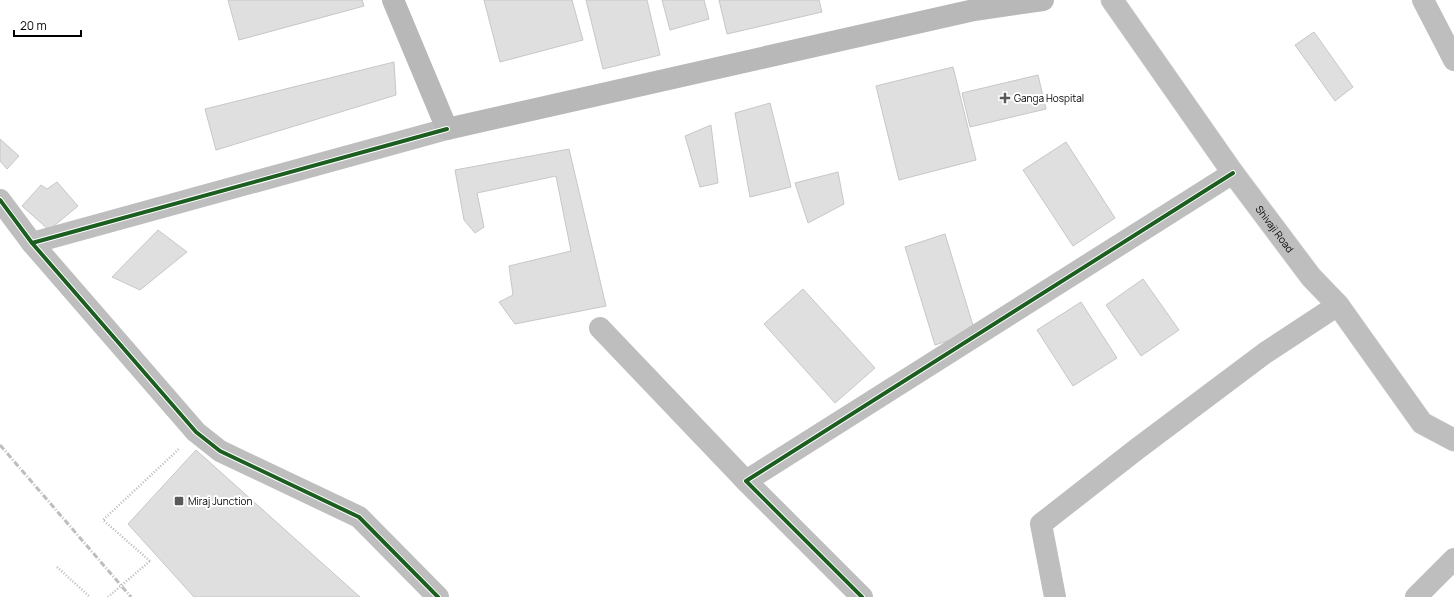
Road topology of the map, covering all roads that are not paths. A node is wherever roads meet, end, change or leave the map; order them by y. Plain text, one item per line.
1 (393, 0) edge
2 (1044, 0) edge
3 (1112, 0) edge
4 (1423, 0) edge
5 (1454, 60) edge
6 (448, 129) junction
7 (1233, 173) junction
8 (0, 200) edge
9 (32, 243) junction
10 (1338, 305) junction
11 (600, 328) dead end
12 (1454, 440) edge
13 (746, 481) junction
14 (1454, 559) edge
15 (438, 597) edge
16 (862, 597) edge
17 (1055, 597) edge
18 (1416, 597) edge

1 - 6 main road
2 - 6 main road
3 - 7 street, Shivaji Road
4 - 5 street
6 - 9 street
7 - 10 street, Shivaji Road
7 - 13 street
8 - 9 street
9 - 15 street
10 - 12 street, Shivaji Road
10 - 17 street
11 - 13 street
13 - 16 street
14 - 18 street

